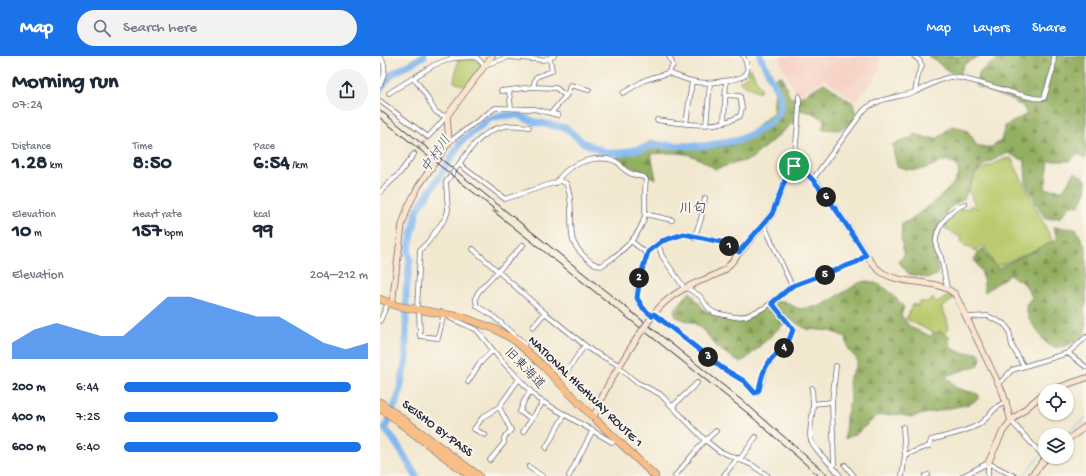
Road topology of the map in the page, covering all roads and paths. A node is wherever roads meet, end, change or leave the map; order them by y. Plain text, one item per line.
1 (492, 56) edge
2 (669, 56) edge
3 (743, 56) edge
4 (914, 56) edge
5 (1054, 56) edge
6 (380, 57) edge
7 (455, 57) edge
8 (552, 57) edge
9 (484, 64) junction
10 (668, 73) junction
11 (414, 78) junction
12 (692, 81) junction
13 (726, 81) junction
14 (710, 83) junction
15 (380, 85) edge
16 (534, 87) junction
17 (589, 90) dead end
18 (501, 91) dead end
19 (509, 91) junction
20 (915, 92) junction
21 (389, 93) dead end
22 (623, 93) dead end
23 (725, 95) junction
24 (566, 96) junction
25 (799, 96) dead end
26 (380, 101) edge
27 (511, 108) junction
28 (551, 113) junction
29 (558, 115) dead end
30 (447, 116) junction
31 (657, 120) dead end
32 (724, 123) junction
33 (686, 124) junction
34 (706, 125) junction
35 (529, 128) dead end
36 (449, 142) junction
37 (414, 154) tunnel mouth
38 (459, 164) junction
39 (794, 166) junction
40 (813, 179) junction
41 (556, 183) junction
42 (380, 192) edge
43 (705, 198) dead end
44 (965, 204) dead end
45 (645, 214) junction
46 (672, 220) dead end
47 (764, 225) junction
48 (694, 238) junction
49 (631, 241) junction
50 (658, 243) junction
51 (523, 246) dead end
52 (473, 249) dead end
53 (648, 252) junction
54 (739, 252) junction
55 (866, 255) junction
56 (498, 270) junction
57 (792, 286) junction
58 (686, 288) junction
59 (947, 288) junction
60 (380, 299) edge
61 (772, 303) junction
62 (392, 304) junction
63 (418, 310) junction
64 (444, 313) junction
65 (545, 313) junction
66 (652, 316) junction
67 (968, 317) junction
68 (380, 321) edge
69 (533, 327) dead end
70 (1086, 337) edge
71 (585, 345) junction
72 (525, 348) junction
73 (493, 350) junction
74 (1068, 354) junction
75 (1023, 365) junction
76 (619, 366) junction
77 (836, 366) dead end
78 (1086, 367) edge
79 (564, 374) dead end
80 (1086, 378) edge
81 (519, 379) junction
82 (468, 382) dead end
83 (697, 383) dead end
84 (999, 384) junction
85 (1068, 384) edge
86 (812, 388) dead end
87 (530, 392) junction
88 (1038, 398) edge
89 (380, 402) edge
90 (543, 402) junction
91 (832, 402) junction
92 (1007, 402) junction
93 (814, 404) junction
94 (673, 406) junction
95 (499, 407) junction
96 (380, 408) edge
97 (565, 414) junction
98 (532, 418) junction
99 (594, 418) junction
100 (1011, 421) junction
101 (1086, 426) edge
102 (903, 427) dead end
103 (592, 429) junction
104 (716, 431) dead end
105 (523, 432) dead end
106 (485, 435) dead end
107 (1074, 435) edge
108 (756, 437) dead end
109 (705, 440) junction
110 (617, 441) junction
111 (546, 448) dead end
112 (1038, 450) edge
113 (905, 455) junction
114 (739, 459) junction
115 (490, 460) dead end
116 (988, 463) junction
117 (1040, 464) edge
118 (845, 465) dead end
119 (834, 466) junction
120 (529, 467) dead end
121 (652, 475) edge
122 (470, 476) edge
123 (479, 476) edge
124 (542, 476) edge
125 (569, 476) edge
126 (675, 476) edge
127 (726, 476) edge
128 (768, 476) edge
129 (840, 476) edge
130 (854, 476) edge
131 (902, 476) edge
132 (964, 476) edge
133 (988, 476) edge
134 (1014, 476) edge
135 (1031, 476) edge

1 - 9 street
2 - 10 street
3 - 13 street
4 - 20 street
5 - 20 street
6 - 15 street
7 - 9 street
7 - 11 street
8 - 9 street
8 - 16 street
9 - 30 street
10 - 12 street
10 - 22 street
11 - 21 street
11 - 30 street
12 - 14 street
12 - 33 street
13 - 14 street
13 - 23 street
14 - 34 street
16 - 19 street
16 - 24 street
17 - 24 street
18 - 19 street
19 - 27 street
20 - 40 street
23 - 32 street
23 - 32 street
24 - 28 street
25 - 39 street
26 - 30 street
27 - 28 street
27 - 36 street
28 - 29 street
30 - 36 street
31 - 33 street
32 - 34 street
33 - 34 street
35 - 38 street
36 - 62 street
37 - 42 street
38 - 41 street
38 - 63 street
39 - 40 street
39 - 47 street
40 - 55 street
41 - 45 street
41 - 49 street
43 - 48 street
44 - 59 street
45 - 46 street
45 - 49 street
47 - 54 street
47 - 57 street
48 - 50 street
48 - 54 street
49 - 53 street
50 - 53 street
50 - 58 street
51 - 56 street
52 - 56 street
53 - 66 street
54 - 58 street
55 - 57 street
55 - 59 street
56 - 65 street
56 - 72 street
57 - 61 street
58 - 61 street
58 - 66 street
59 - 67 street
60 - 62 highway, NATIONAL HIGHWAY ROUTE 1
61 - 66 street
62 - 63 highway, NATIONAL HIGHWAY ROUTE 1
62 - 68 street
63 - 64 highway, NATIONAL HIGHWAY ROUTE 1
63 - 64 street
64 - 72 highway, NATIONAL HIGHWAY ROUTE 1
64 - 73 street, 旧東海道
65 - 69 street
65 - 71 street
66 - 76 street, bridge
67 - 75 street
67 - 84 street
70 - 74 street
71 - 76 street
71 - 79 street
72 - 99 highway, NATIONAL HIGHWAY ROUTE 1
73 - 81 street, 旧東海道
73 - 82 street
74 - 75 street
74 - 78 street
75 - 84 street
76 - 94 street
76 - 99 street
77 - 91 street
80 - 85 street
81 - 87 street, 旧東海道
81 - 95 street
83 - 94 street
84 - 92 street
86 - 93 street
87 - 90 street, 旧東海道
87 - 98 street
88 - 100 street
89 - 123 highway, SEISHO BY-PASS
90 - 97 street, 旧東海道
90 - 98 street
91 - 93 street
91 - 119 street
92 - 100 street
92 - 113 street
93 - 119 street
94 - 109 street
95 - 106 street
95 - 115 street
96 - 122 highway, SEISHO BY-PASS
97 - 103 street, 旧東海道
97 - 111 street
98 - 105 street
99 - 103 street
99 - 110 highway, NATIONAL HIGHWAY ROUTE 1
100 - 112 street
100 - 116 street
101 - 107 street
102 - 113 street
103 - 110 street, 旧東海道
103 - 125 street
104 - 109 street
108 - 114 street
109 - 114 street
109 - 126 street
110 - 121 highway, NATIONAL HIGHWAY ROUTE 1
113 - 131 street
114 - 127 street
114 - 128 street
116 - 132 street
116 - 133 street
116 - 134 street
117 - 135 street
118 - 130 street
119 - 129 street
120 - 124 street

